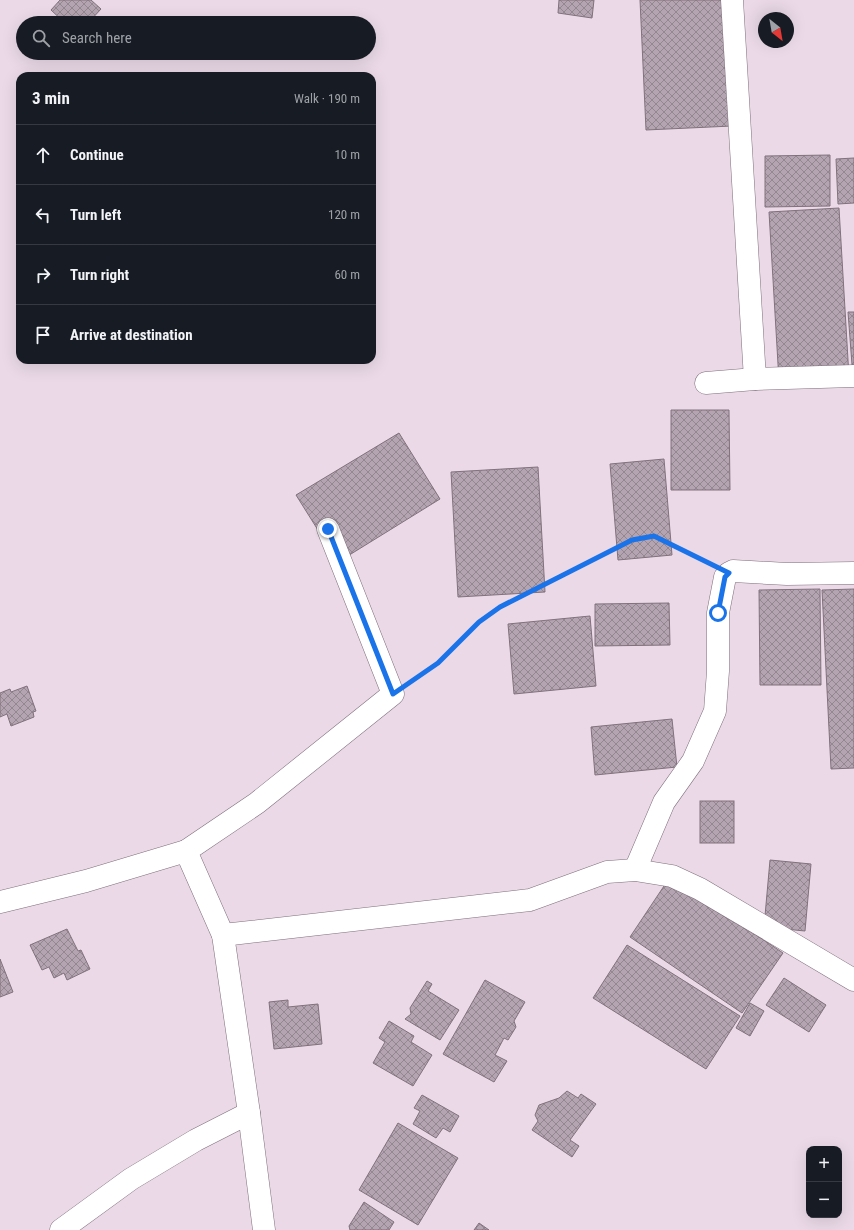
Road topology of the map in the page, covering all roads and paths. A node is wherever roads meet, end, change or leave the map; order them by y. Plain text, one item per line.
1 (732, 0) edge
2 (854, 376) edge
3 (755, 379) junction
4 (706, 384) dead end
5 (328, 529) dead end
6 (729, 573) junction
7 (854, 573) edge
8 (393, 694) junction
9 (186, 851) junction
10 (635, 870) junction
11 (0, 902) edge
12 (222, 935) junction
13 (854, 980) edge
14 (249, 1113) junction
15 (61, 1230) edge
16 (264, 1230) edge

1 - 3 street
2 - 3 street
3 - 4 street
5 - 8 street
6 - 7 street
6 - 8 path
6 - 10 street
8 - 9 street
9 - 11 street
9 - 12 street
10 - 12 street
10 - 13 street
12 - 14 street
14 - 15 street
14 - 16 street

